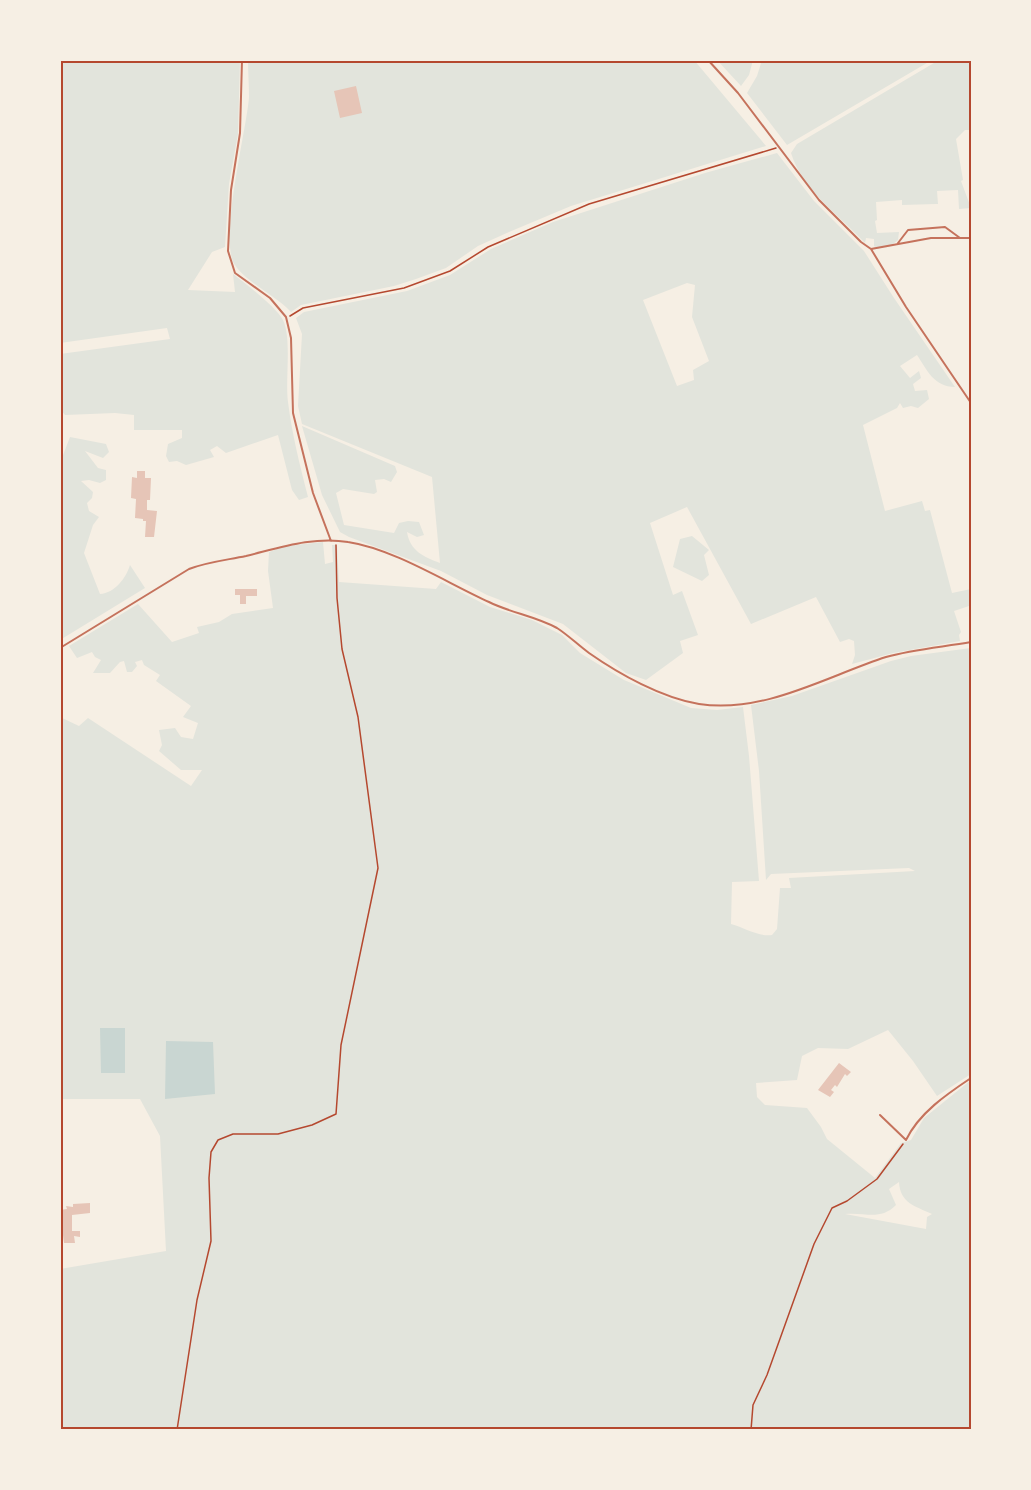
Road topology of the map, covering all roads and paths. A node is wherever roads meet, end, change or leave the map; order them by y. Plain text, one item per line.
1 (242, 60) edge
2 (708, 60) edge
3 (780, 147) junction
4 (960, 238) junction
5 (971, 238) edge
6 (898, 244) junction
7 (871, 249) junction
8 (286, 317) junction
9 (971, 403) edge
10 (333, 541) junction
11 (971, 642) edge
12 (60, 648) edge
13 (971, 1078) edge
14 (879, 1115) dead end
15 (906, 1140) junction
16 (177, 1430) edge
17 (751, 1430) edge

1 - 8 street
2 - 3 street
3 - 7 street
3 - 8 path
4 - 5 street
4 - 6 street
4 - 6 street
6 - 7 street
7 - 9 street
8 - 10 street
10 - 11 street
10 - 12 street
10 - 16 path
13 - 15 street
14 - 15 street
15 - 17 path

